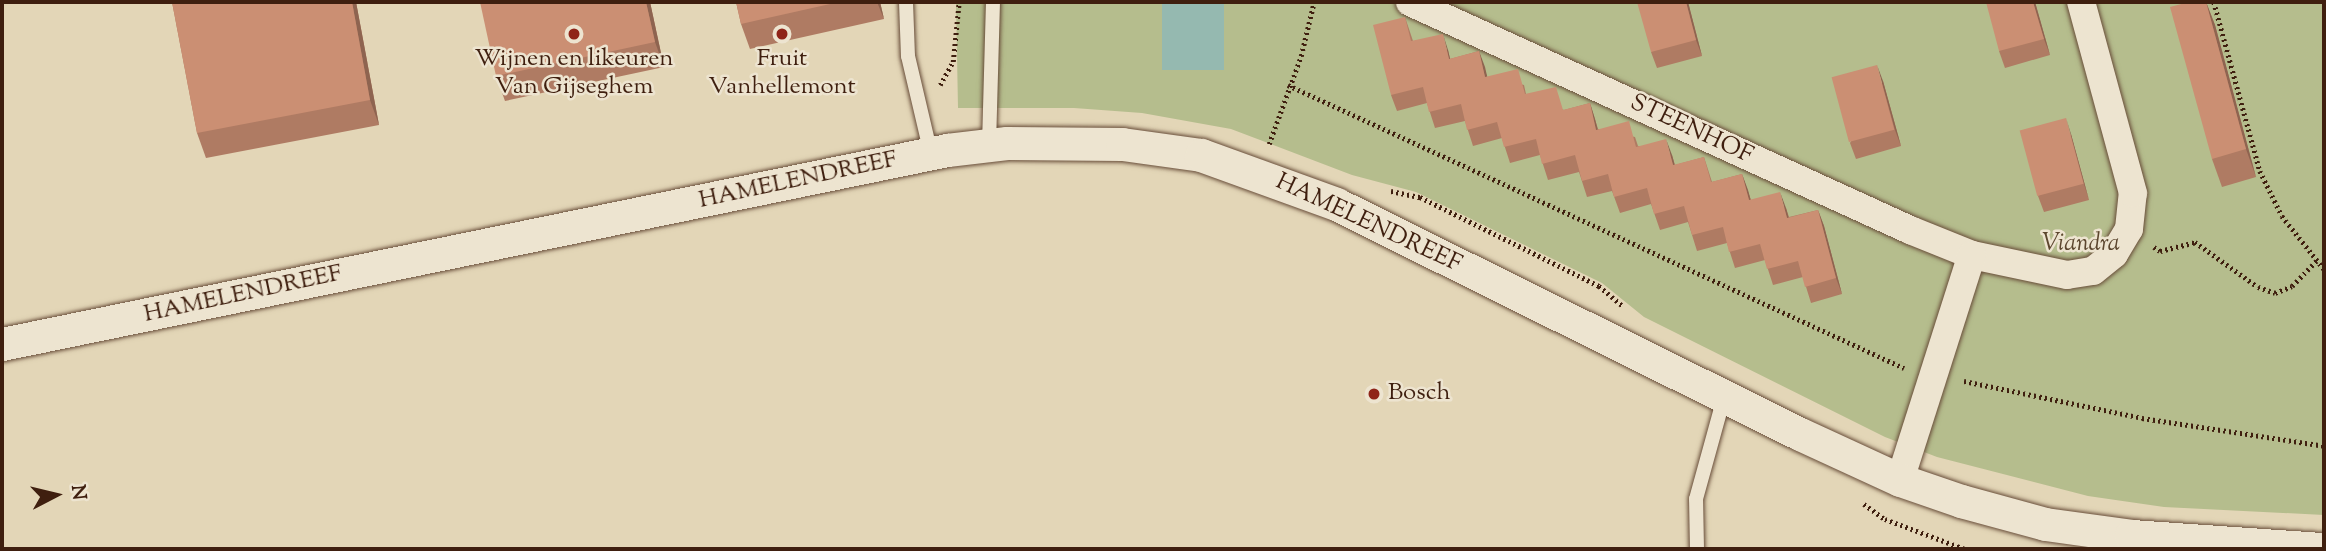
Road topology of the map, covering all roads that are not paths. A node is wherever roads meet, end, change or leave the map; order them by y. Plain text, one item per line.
1 (906, 2) edge
2 (993, 2) edge
3 (1410, 2) edge
4 (2081, 2) edge
5 (989, 145) junction
6 (931, 154) junction
7 (1972, 255) junction
8 (2, 344) edge
9 (1724, 397) junction
10 (1900, 480) junction
11 (1697, 549) edge
12 (2324, 549) edge

1 - 6 lane
2 - 5 lane
3 - 7 street, STEENHOF
4 - 7 street, STEENHOF
5 - 6 street, HAMELENDREEF
5 - 9 street, HAMELENDREEF
6 - 8 street, HAMELENDREEF
7 - 10 street
9 - 10 street, HAMELENDREEF
9 - 11 lane
10 - 12 street, HAMELENDREEF

